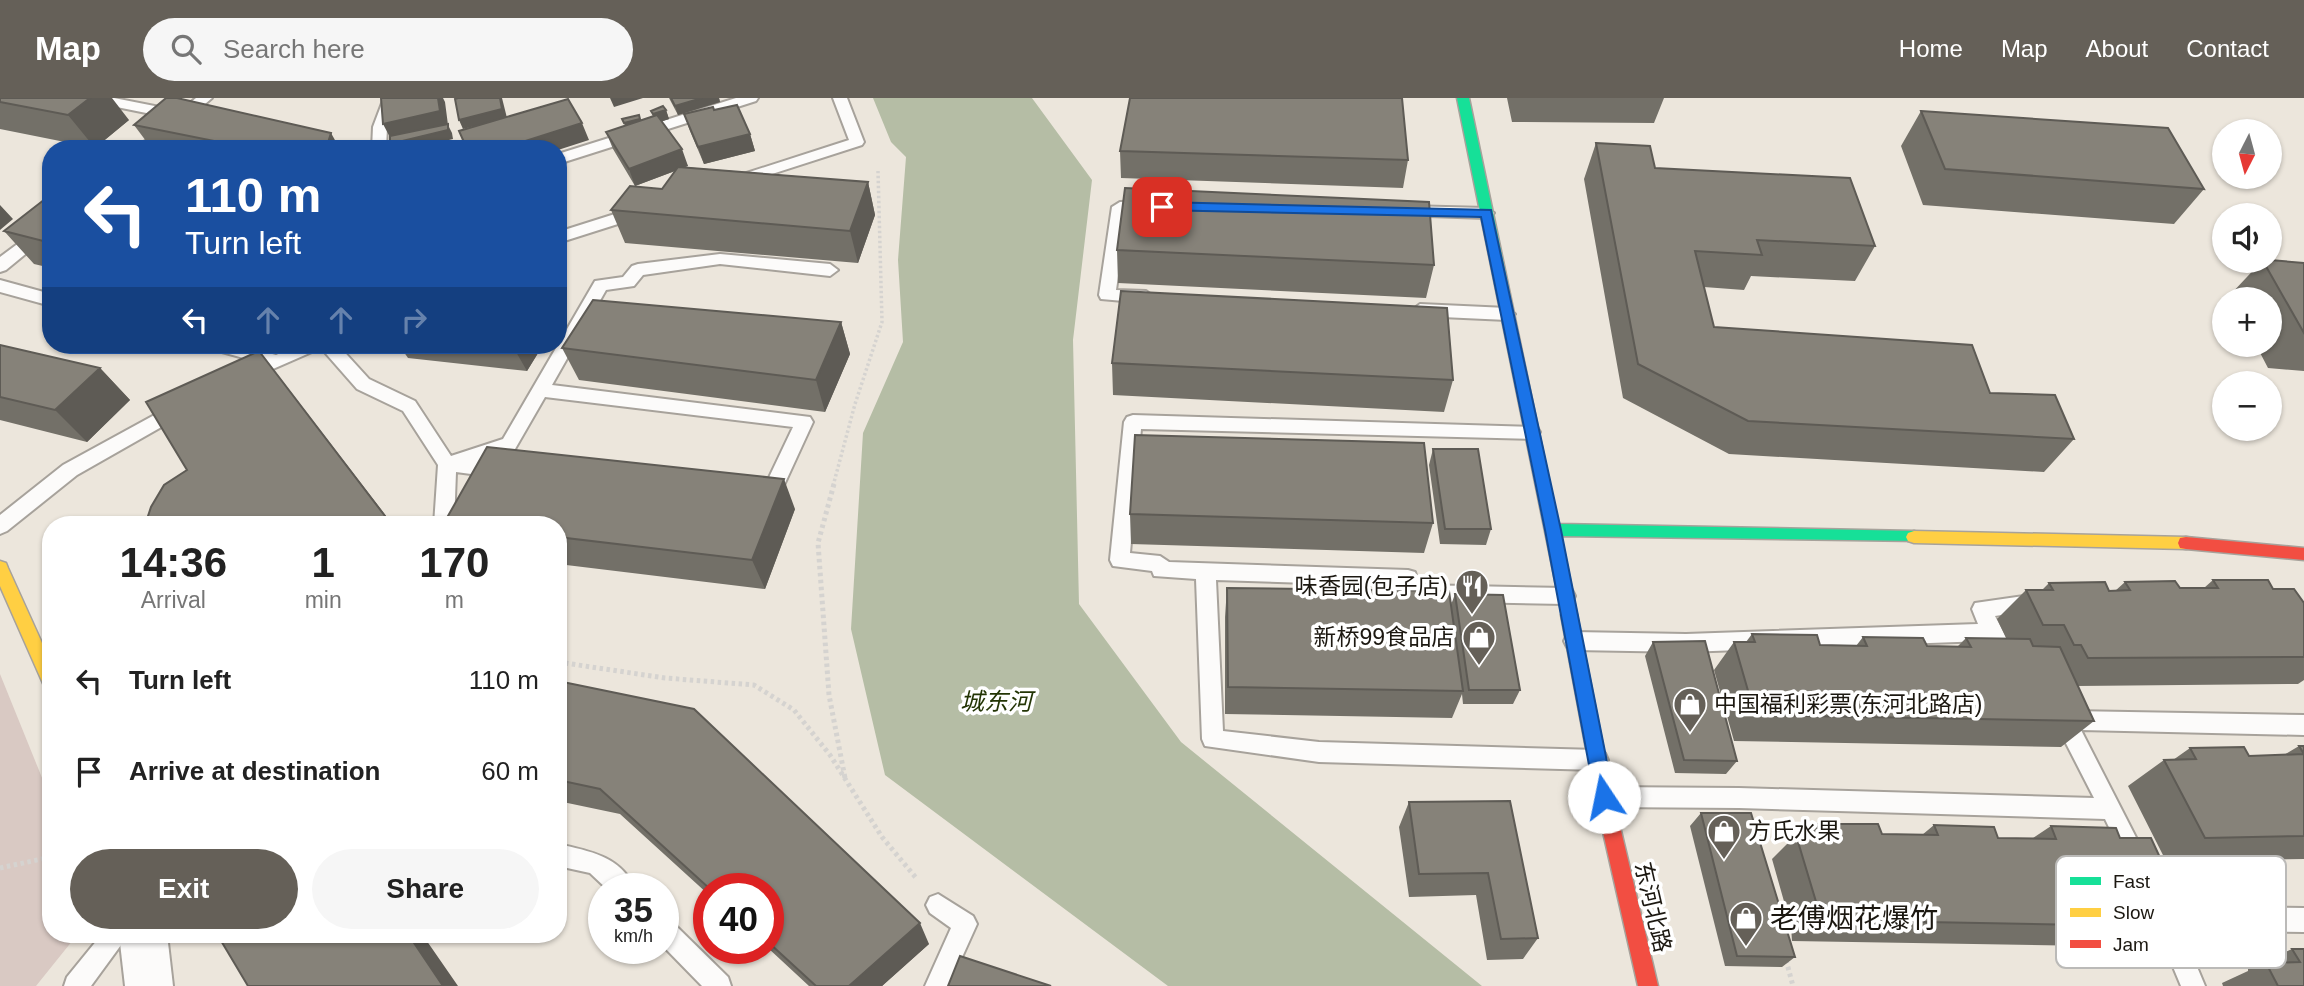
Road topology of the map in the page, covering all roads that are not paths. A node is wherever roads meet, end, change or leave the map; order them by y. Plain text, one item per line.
1 (92, 98) edge
2 (391, 98) edge
3 (751, 98) edge
4 (840, 98) edge
5 (1463, 98) edge
6 (195, 110) edge
7 (155, 140) edge
8 (379, 140) edge
9 (567, 156) edge
10 (727, 183) edge
11 (1162, 207) edge
12 (649, 208) edge
13 (1392, 211) edge
14 (1486, 213) junction
15 (42, 232) edge
16 (567, 235) edge
17 (0, 266) edge
18 (830, 270) edge
19 (0, 286) edge
20 (42, 298) edge
21 (1167, 298) edge
22 (1398, 309) edge
23 (1507, 314) junction
24 (567, 344) edge
25 (251, 354) edge
26 (294, 354) edge
27 (336, 354) edge
28 (561, 354) edge
29 (278, 361) junction
30 (230, 383) edge
31 (540, 390) junction
32 (195, 400) edge
33 (1531, 432) junction
34 (447, 464) junction
35 (526, 473) edge
36 (743, 493) edge
37 (444, 516) edge
38 (0, 526) edge
39 (1553, 530) junction
40 (2304, 554) edge
41 (0, 568) edge
42 (1206, 572) junction
43 (1565, 596) junction
44 (2060, 599) edge
45 (1990, 632) junction
46 (1574, 641) junction
47 (42, 664) edge
48 (2030, 664) edge
49 (2054, 701) edge
50 (2066, 720) junction
51 (2304, 725) edge
52 (1597, 760) junction
53 (1604, 797) junction
54 (2111, 809) junction
55 (2134, 856) edge
56 (567, 857) edge
57 (606, 873) edge
58 (938, 905) road end
59 (2286, 919) edge
60 (2304, 919) edge
61 (110, 943) edge
62 (144, 943) edge
63 (679, 945) edge
64 (2185, 968) edge
65 (75, 986) edge
66 (149, 986) edge
67 (719, 986) edge
68 (937, 986) edge
69 (1648, 986) edge
70 (2193, 986) edge

1 - 6 lane
2 - 8 lane
3 - 9 lane
4 - 10 lane
5 - 14 street, 东河北路
6 - 7 lane
11 - 21 lane
12 - 16 lane
13 - 14 lane
14 - 23 street, 东河北路
15 - 17 lane
18 - 24 lane
19 - 20 lane
22 - 23 lane
23 - 33 street, 东河北路
25 - 29 lane
26 - 29 lane
27 - 34 lane
28 - 31 lane
29 - 30 lane
31 - 34 lane
31 - 36 lane
32 - 38 lane
33 - 39 street, 东河北路
33 - 42 lane
34 - 35 lane
34 - 37 lane
39 - 40 street
39 - 43 street, 东河北路
41 - 47 street
42 - 43 lane
42 - 52 lane
43 - 46 street, 东河北路
44 - 45 lane
45 - 46 lane
45 - 48 lane
46 - 52 street, 东河北路
49 - 50 lane
50 - 51 lane
50 - 54 lane
52 - 53 street, 东河北路
53 - 54 lane
53 - 69 street, 东河北路
54 - 55 lane
56 - 57 lane
58 - 68 lane
59 - 60 lane
61 - 65 lane
62 - 66 street
63 - 67 lane
64 - 70 lane

